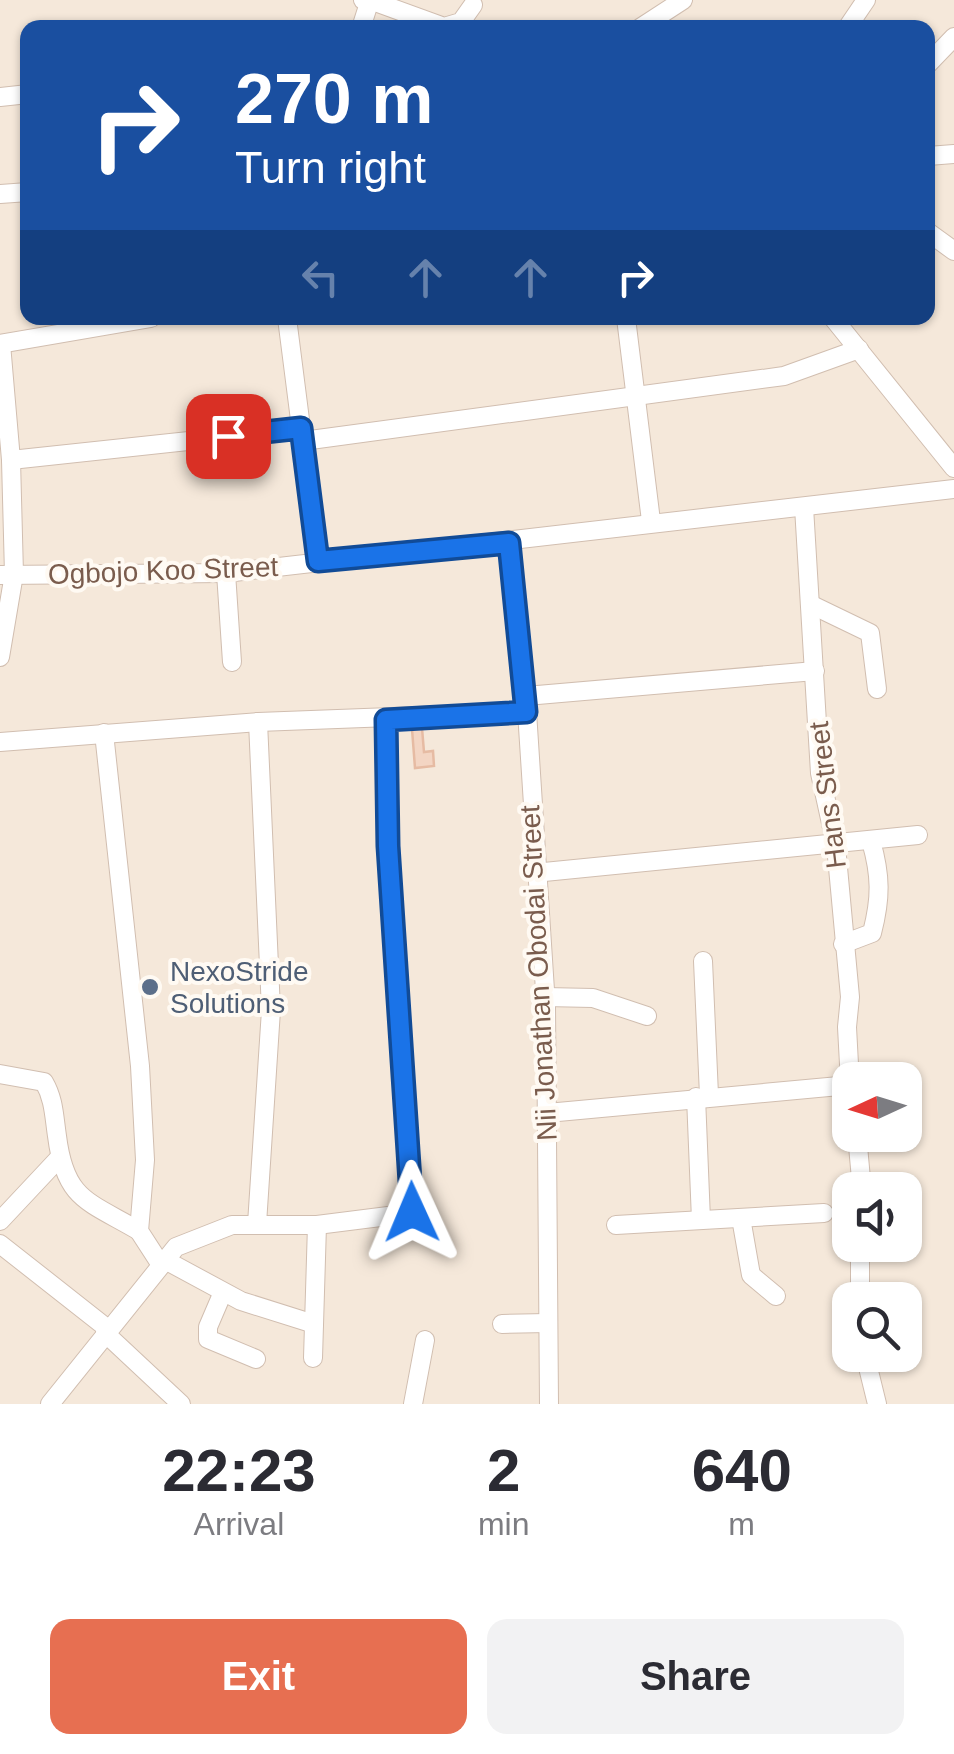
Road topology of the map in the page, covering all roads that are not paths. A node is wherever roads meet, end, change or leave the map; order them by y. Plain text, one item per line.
1 (683, 0) edge
2 (367, 1) edge
3 (472, 5) dead end
4 (423, 20) edge
5 (463, 20) edge
6 (652, 20) edge
7 (954, 37) edge
8 (935, 57) edge
9 (111, 325) edge
10 (287, 325) edge
11 (627, 325) edge
12 (839, 325) edge
13 (1, 344) edge
14 (859, 349) junction
15 (636, 395) junction
16 (302, 435) junction
17 (12, 460) junction
18 (954, 468) edge
19 (954, 489) edge
20 (804, 507) junction
21 (650, 521) junction
22 (509, 543) junction
23 (318, 561) junction
24 (226, 573) junction
25 (7, 575) edge
26 (812, 605) junction
27 (0, 657) edge
28 (232, 662) dead end
29 (815, 671) junction
30 (877, 689) dead end
31 (526, 704) junction
32 (386, 720) junction
33 (258, 722) junction
34 (104, 733) junction
35 (0, 742) edge
36 (918, 835) dead end
37 (870, 841) junction
38 (836, 846) junction
39 (534, 873) junction
40 (843, 944) junction
41 (703, 962) dead end
42 (546, 997) junction
43 (647, 1016) dead end
44 (850, 1062) edge
45 (0, 1074) edge
46 (832, 1085) edge
47 (702, 1096) junction
48 (547, 1113) junction
49 (60, 1157) junction
50 (824, 1214) dead end
51 (741, 1218) junction
52 (701, 1220) junction
53 (0, 1221) edge
54 (257, 1224) junction
55 (317, 1224) junction
56 (616, 1225) dead end
57 (139, 1232) junction
58 (0, 1244) edge
59 (163, 1263) junction
60 (223, 1292) junction
61 (776, 1296) dead end
62 (314, 1324) junction
63 (502, 1324) dead end
64 (548, 1324) junction
65 (106, 1331) junction
66 (425, 1340) dead end
67 (312, 1358) dead end
68 (256, 1359) dead end
69 (870, 1372) edge
70 (50, 1404) edge
71 (181, 1404) edge
72 (413, 1404) edge
73 (549, 1404) edge
74 (877, 1404) edge

1 - 6 street
2 - 4 street
3 - 5 street
7 - 8 street
9 - 13 street
10 - 16 street
11 - 15 street
12 - 14 street
13 - 17 street
14 - 15 street
14 - 18 street
15 - 16 street
15 - 21 street
16 - 17 street
16 - 23 street
17 - 25 street
19 - 20 street, Ogbojo Koo Street
20 - 21 street, Ogbojo Koo Street
20 - 26 street, Hans Street
21 - 22 street, Ogbojo Koo Street
22 - 23 street, Ogbojo Koo Street
22 - 31 street, Nii Jonathan Obodai Street
23 - 24 street, Ogbojo Koo Street
24 - 25 street, Ogbojo Koo Street
24 - 28 street
25 - 27 street
26 - 29 street, Hans Street
26 - 30 street
29 - 31 street
29 - 38 street, Hans Street
31 - 32 street
31 - 39 street, Nii Jonathan Obodai Street
32 - 33 street
32 - 55 street
33 - 34 street
33 - 54 street
34 - 35 street
34 - 57 street
36 - 37 street
37 - 38 street
37 - 40 street
38 - 39 street
38 - 40 street, Hans Street
39 - 42 street, Nii Jonathan Obodai Street
40 - 44 street, Hans Street
41 - 47 street
42 - 43 street
42 - 48 street, Nii Jonathan Obodai Street
45 - 49 street
46 - 47 street
47 - 48 street
47 - 52 street
48 - 64 street, Nii Jonathan Obodai Street
49 - 53 street
49 - 57 street
50 - 51 street
51 - 52 street
51 - 61 street
52 - 56 street
54 - 55 street
54 - 59 street
55 - 62 street
57 - 59 street
58 - 65 street
59 - 60 street
59 - 65 street
60 - 62 street
60 - 68 street
62 - 67 street
63 - 64 street
64 - 73 street, Nii Jonathan Obodai Street
65 - 70 street
65 - 71 street
66 - 72 street
69 - 74 street

